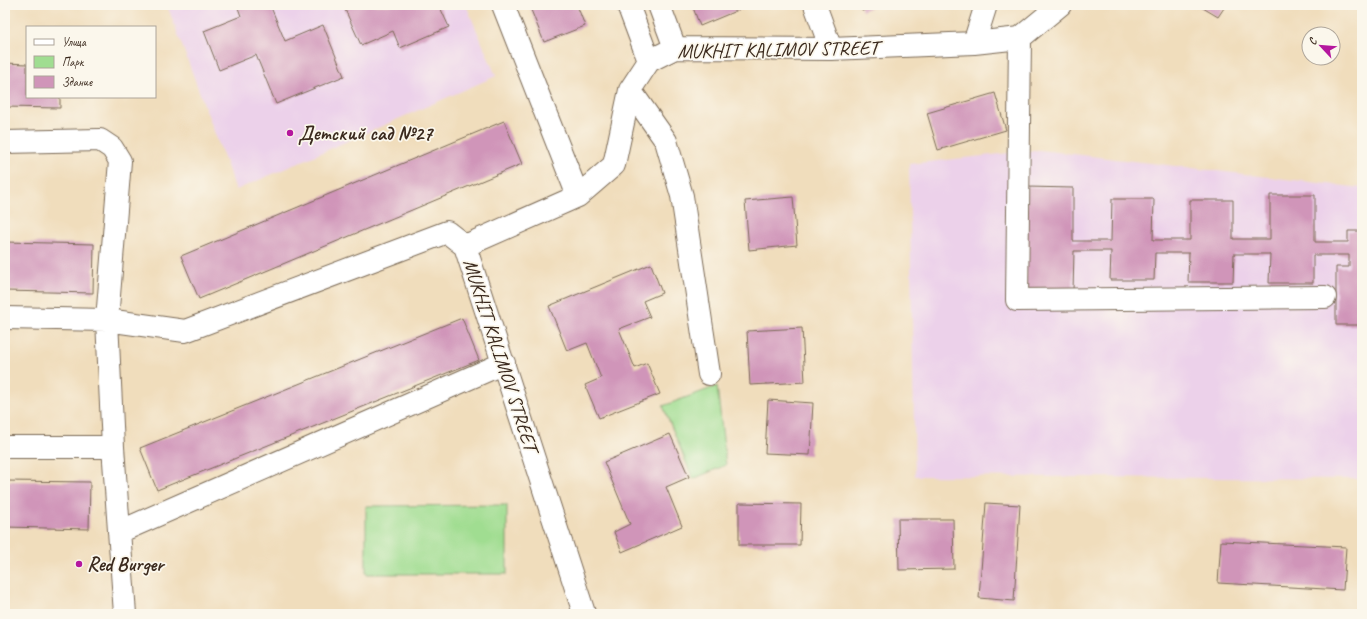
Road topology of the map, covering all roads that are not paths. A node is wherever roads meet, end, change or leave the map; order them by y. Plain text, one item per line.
1 (503, 5) edge
2 (628, 5) edge
3 (659, 5) edge
4 (815, 5) edge
5 (986, 5) edge
6 (1060, 5) edge
7 (1020, 38) junction
8 (974, 43) junction
9 (675, 48) junction
10 (831, 49) junction
11 (649, 61) junction
12 (630, 90) junction
13 (5, 142) edge
14 (578, 196) junction
15 (466, 246) junction
16 (1326, 297) dead end
17 (5, 318) edge
18 (107, 320) junction
19 (504, 363) junction
20 (710, 374) dead end
21 (5, 447) edge
22 (113, 447) junction
23 (119, 532) junction
24 (125, 614) edge
25 (587, 614) edge

1 - 14 street
2 - 11 street
3 - 9 street
4 - 10 street
5 - 8 street
6 - 7 street
7 - 8 street, MUKHIT KALIMOV STREET
7 - 16 street
8 - 10 street, MUKHIT KALIMOV STREET
9 - 10 street, MUKHIT KALIMOV STREET
9 - 11 street, MUKHIT KALIMOV STREET
11 - 12 street, MUKHIT KALIMOV STREET
12 - 14 street, MUKHIT KALIMOV STREET
12 - 20 street
13 - 18 street
14 - 15 street, MUKHIT KALIMOV STREET
15 - 18 street
15 - 19 street, MUKHIT KALIMOV STREET
17 - 18 street
18 - 22 street
19 - 23 street
19 - 25 street, MUKHIT KALIMOV STREET
21 - 22 street
22 - 23 street
23 - 24 street

